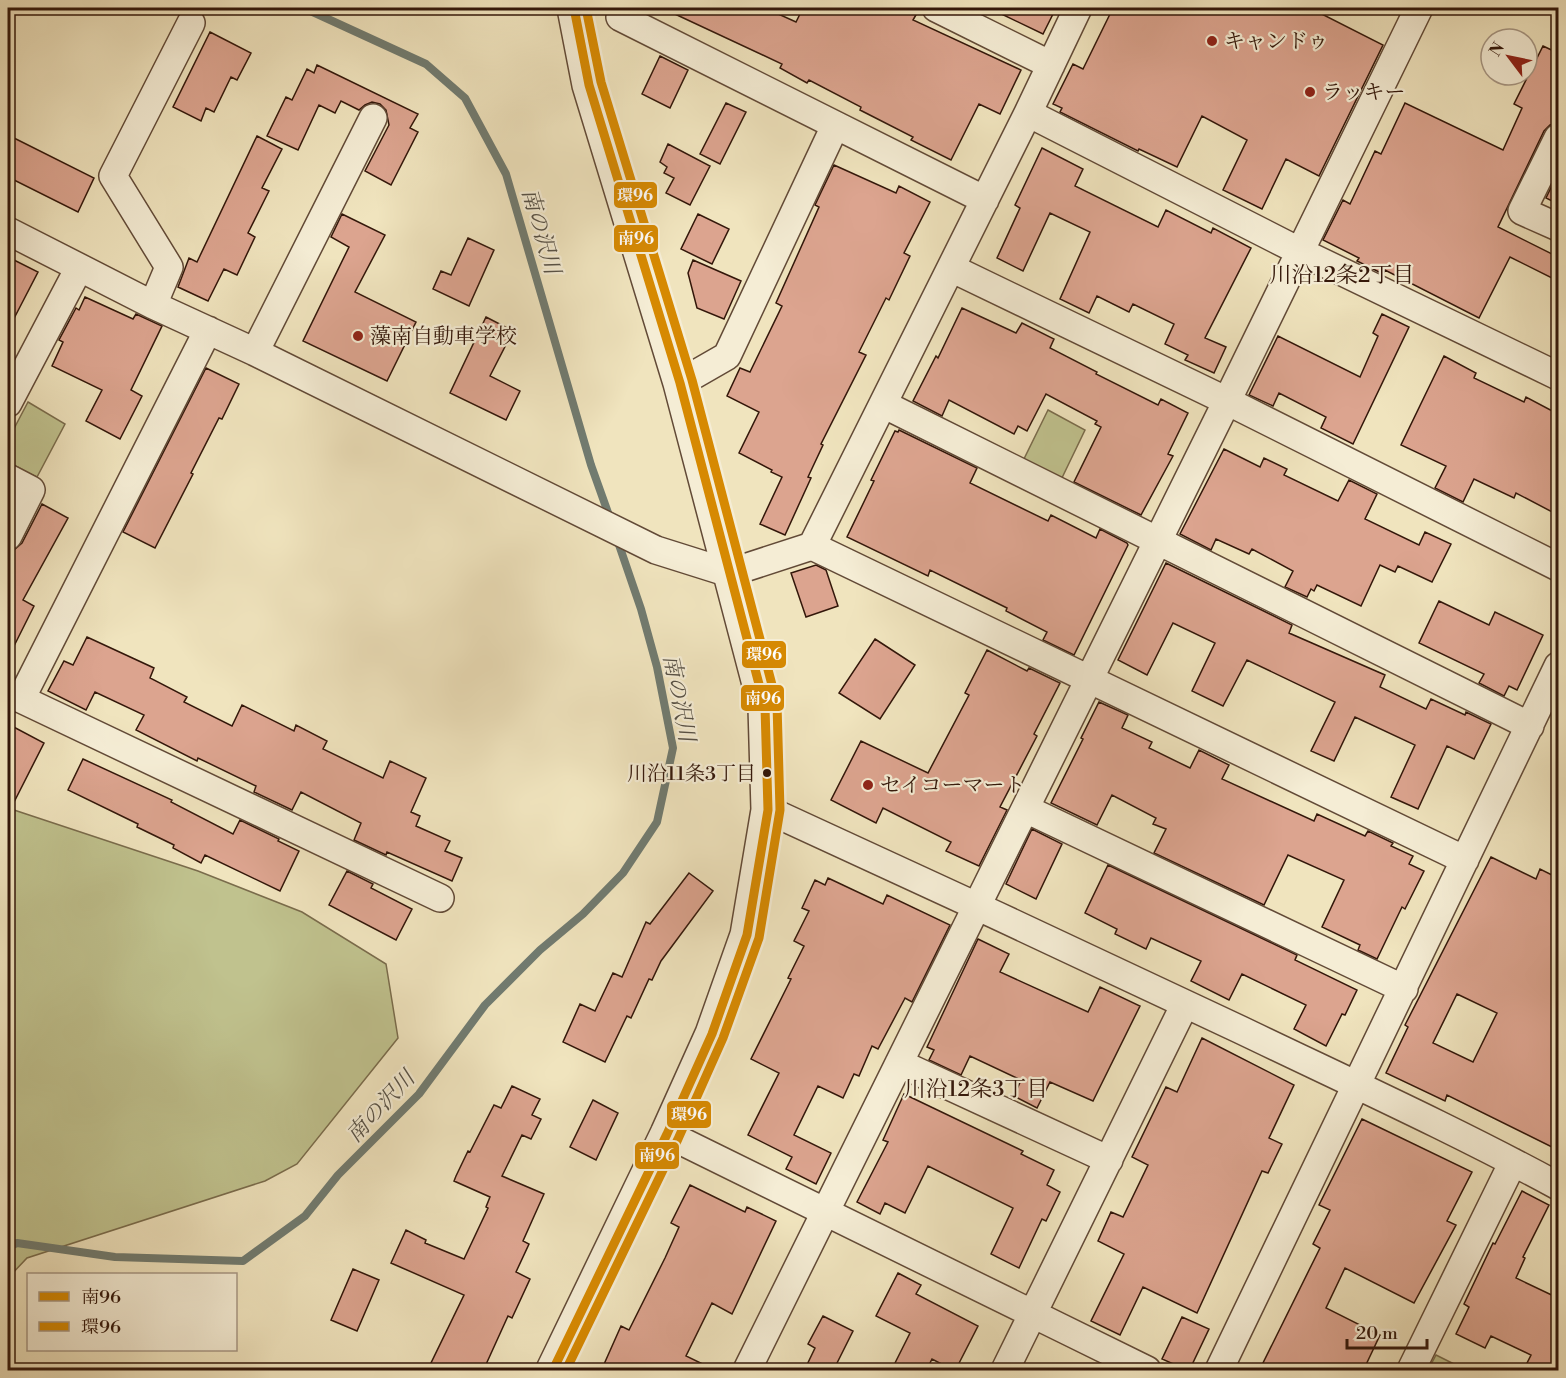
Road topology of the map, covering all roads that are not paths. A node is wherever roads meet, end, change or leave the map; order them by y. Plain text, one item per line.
1 (574, 8) edge
2 (625, 8) edge
3 (936, 8) edge
4 (1078, 8) edge
5 (1419, 8) edge
6 (191, 23) dead end
7 (1051, 65) junction
8 (1028, 113) junction
9 (373, 118) dead end
10 (835, 126) junction
11 (1558, 138) edge
12 (985, 200) junction
13 (1558, 227) edge
14 (8, 231) edge
15 (1299, 251) junction
16 (79, 268) junction
17 (951, 268) junction
18 (153, 304) junction
19 (208, 330) junction
20 (255, 352) junction
21 (1558, 376) edge
22 (680, 383) junction
23 (1227, 401) junction
24 (8, 403) edge
25 (883, 404) junction
26 (8, 478) edge
27 (8, 536) edge
28 (1157, 541) junction
29 (812, 546) junction
30 (1558, 567) edge
31 (729, 573) junction
32 (1558, 666) edge
33 (1089, 679) junction
34 (1530, 726) junction
35 (1026, 809) junction
36 (768, 810) junction
37 (1465, 860) junction
38 (440, 898) dead end
39 (978, 906) junction
40 (1404, 989) junction
41 (1185, 1004) junction
42 (899, 1064) junction
43 (1358, 1086) junction
44 (667, 1134) junction
45 (1109, 1160) junction
46 (1513, 1162) junction
47 (1558, 1186) edge
48 (825, 1211) junction
49 (1034, 1315) junction
50 (553, 1371) edge
51 (747, 1371) edge
52 (1005, 1371) edge
53 (1147, 1371) edge
54 (1219, 1371) edge
55 (1411, 1371) edge

1 - 22 street
2 - 10 street
3 - 7 street
4 - 7 street
5 - 15 street
6 - 18 street
7 - 8 street
8 - 12 street
8 - 15 street
9 - 20 street
10 - 12 street
10 - 22 street
11 - 13 street
12 - 17 street
14 - 16 street
15 - 21 street
15 - 23 street
16 - 18 street
16 - 24 street
17 - 23 street
17 - 25 street
18 - 19 street
19 - 20 street
19 - 38 street
20 - 31 street
22 - 31 street
23 - 28 street
23 - 30 street
25 - 28 street
25 - 29 street
26 - 27 street
28 - 33 street
28 - 34 street
29 - 31 street
29 - 33 street
31 - 36 street
32 - 34 street
33 - 35 street
33 - 37 street
34 - 37 street
35 - 39 street
35 - 40 street
36 - 39 street
36 - 44 street
37 - 40 street
39 - 41 street
39 - 42 street
40 - 43 street
41 - 43 street
41 - 45 street
42 - 45 street
42 - 48 street
43 - 46 street
43 - 54 street
44 - 48 street
44 - 50 street
45 - 49 street
46 - 47 street
46 - 55 street
48 - 49 street
48 - 51 street
49 - 52 street
49 - 53 street

